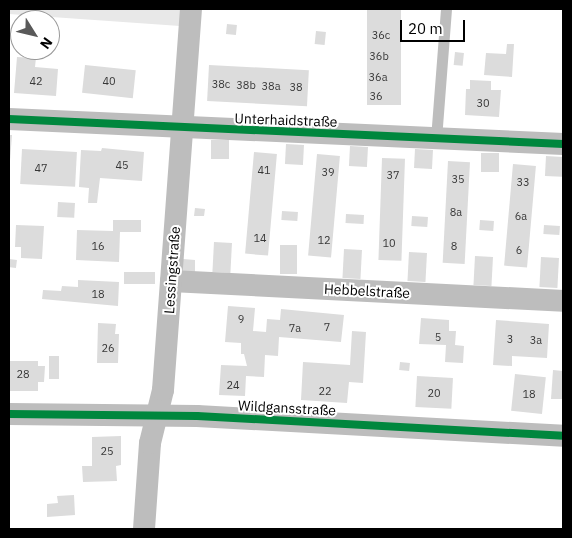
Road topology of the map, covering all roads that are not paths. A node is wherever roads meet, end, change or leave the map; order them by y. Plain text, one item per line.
1 (191, 9) edge
2 (446, 9) edge
3 (9, 118) edge
4 (182, 129) junction
5 (436, 139) junction
6 (563, 144) edge
7 (171, 281) junction
8 (563, 301) edge
9 (9, 414) edge
10 (157, 415) junction
11 (563, 436) edge
12 (144, 529) edge

1 - 4 street, Lessingstraße
2 - 5 lane
3 - 4 street, Unterhaidstraße
4 - 5 street, Unterhaidstraße
4 - 7 street, Lessingstraße
5 - 6 street, Unterhaidstraße
7 - 8 street, Hebbelstraße
7 - 10 street, Lessingstraße
9 - 10 street, Wildgansstraße
10 - 11 street, Wildgansstraße
10 - 12 street, Lessingstraße

